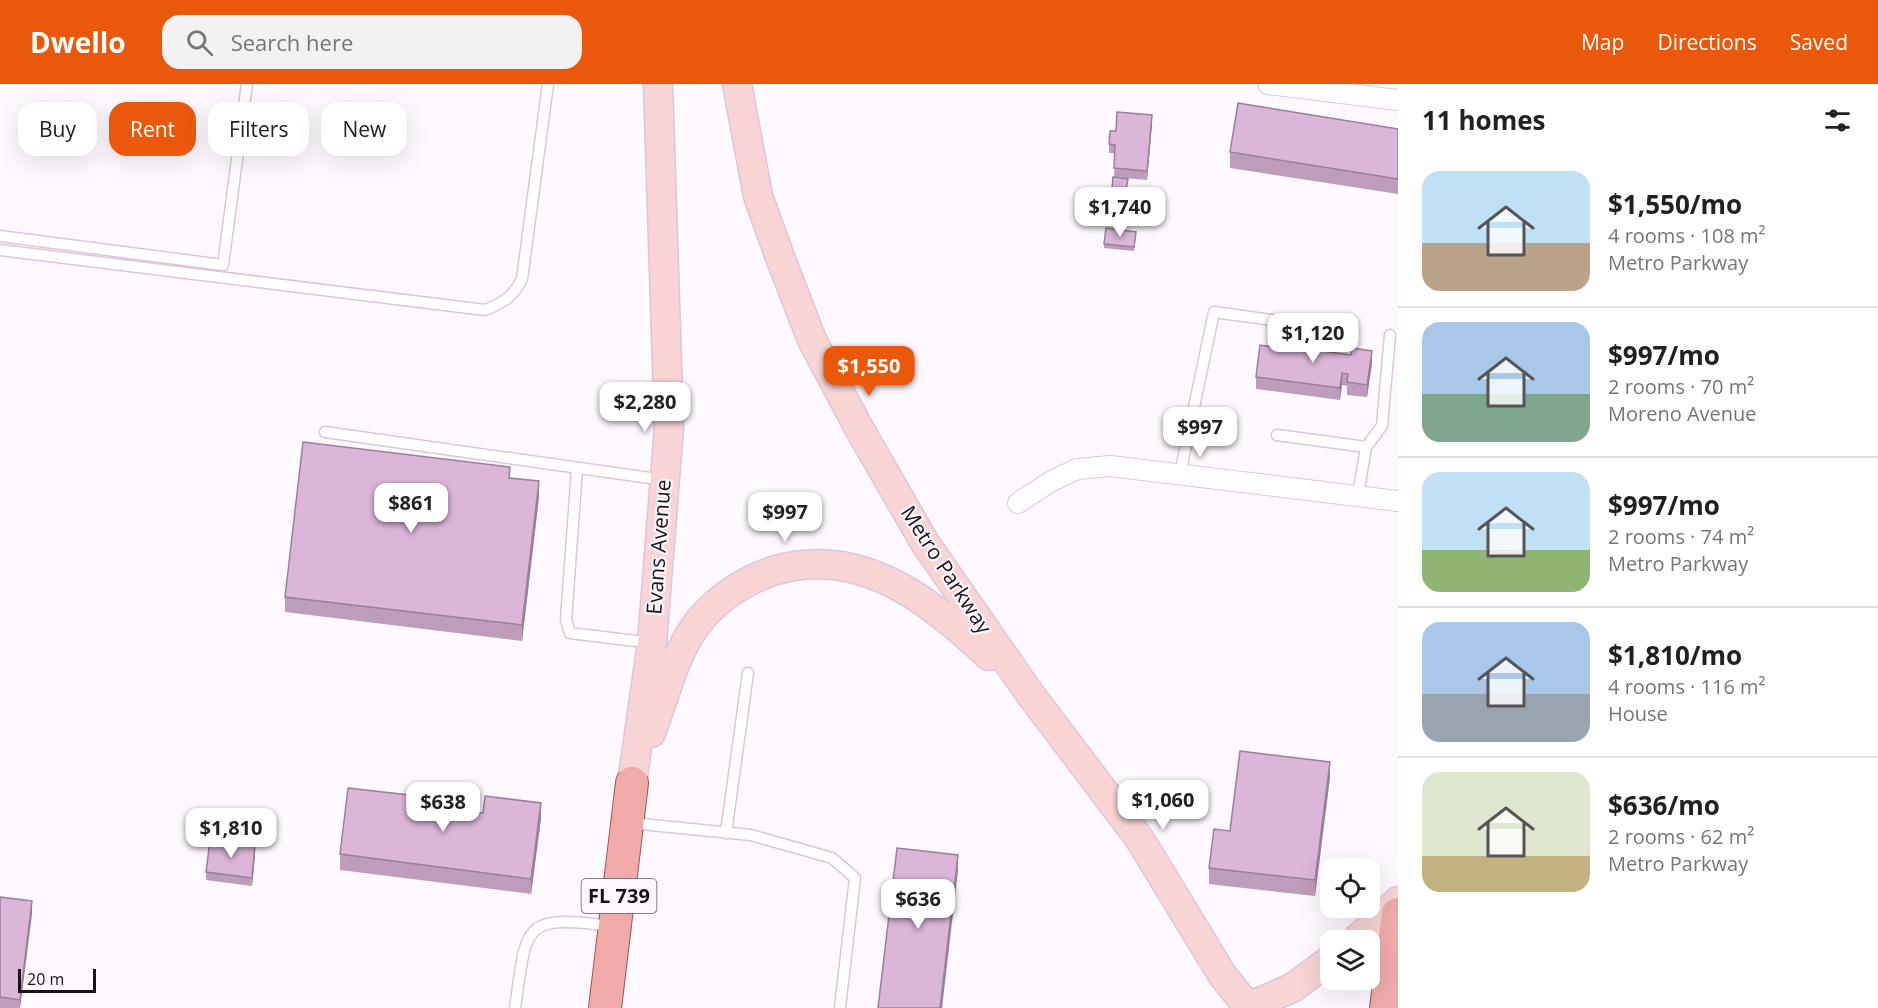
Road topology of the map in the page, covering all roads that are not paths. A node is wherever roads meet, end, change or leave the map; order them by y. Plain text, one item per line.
1 (247, 84) edge
2 (548, 84) edge
3 (658, 84) edge
4 (737, 84) edge
5 (1268, 84) edge
6 (1398, 100) edge
7 (0, 237) edge
8 (0, 250) edge
9 (1338, 328) dead end
10 (1390, 335) dead end
11 (325, 432) dead end
12 (1277, 435) dead end
13 (1366, 447) junction
14 (577, 469) junction
15 (1180, 474) junction
16 (665, 480) junction
17 (1358, 496) junction
18 (1398, 501) edge
19 (1018, 503) dead end
20 (652, 643) junction
21 (748, 673) dead end
22 (1030, 694) junction
23 (632, 783) junction
24 (628, 822) junction
25 (726, 833) junction
26 (1398, 901) edge
27 (1398, 914) edge
28 (615, 926) junction
29 (1367, 930) edge
30 (1320, 967) edge
31 (515, 1008) edge
32 (605, 1008) edge
33 (840, 1008) edge
34 (1249, 1008) edge
35 (1386, 1008) edge

1 - 7 lane
2 - 8 lane
3 - 16 main road, Evans Avenue / FL 739
4 - 22 main road, Metro Parkway
5 - 6 street
9 - 15 lane
10 - 13 lane
11 - 14 lane
12 - 13 lane
13 - 17 lane
14 - 16 lane
14 - 20 lane
15 - 17 street
15 - 19 street
16 - 20 main road, Evans Avenue / FL 739
17 - 18 street
20 - 23 main road, Evans Avenue / FL 739
21 - 25 lane
22 - 23 main road
22 - 34 main road, Metro Parkway
23 - 24 main road, Evans Avenue / FL 739
24 - 25 lane
24 - 28 main road, Evans Avenue / FL 739
25 - 33 lane
26 - 29 main road
27 - 35 main road
28 - 31 lane
28 - 32 main road, Evans Avenue / FL 739
30 - 34 main road

